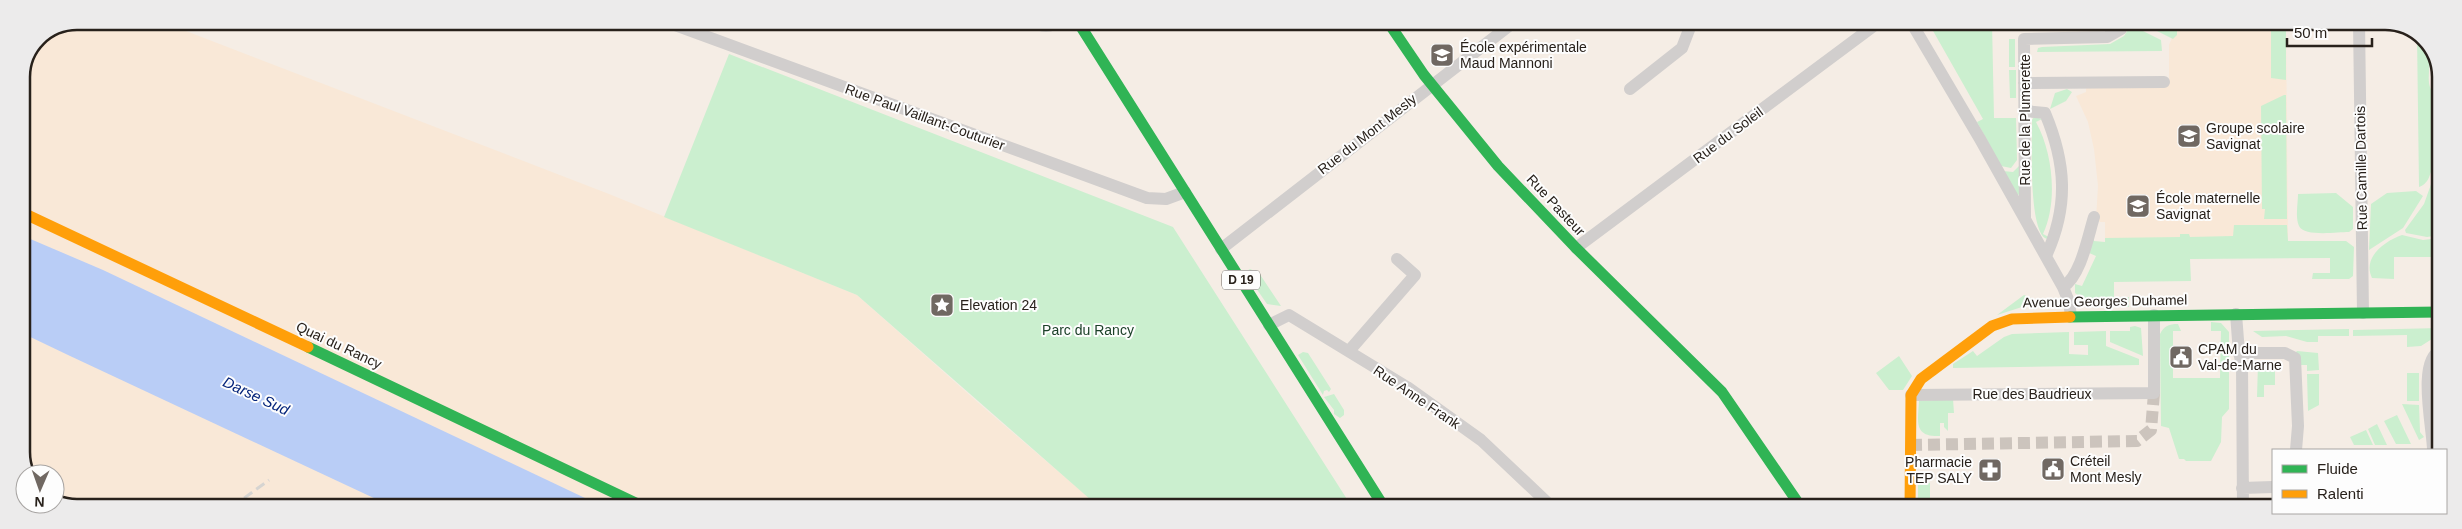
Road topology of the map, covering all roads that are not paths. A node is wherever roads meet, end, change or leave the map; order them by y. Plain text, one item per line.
1 (690, 30) edge
2 (1083, 30) edge
3 (1394, 30) edge
4 (1503, 30) edge
5 (1689, 30) edge
6 (1868, 30) edge
7 (1916, 30) edge
8 (2121, 30) edge
9 (2359, 30) edge
10 (2164, 82) dead end
11 (2024, 83) junction
12 (1432, 84) junction
13 (1630, 89) dead end
14 (2025, 111) junction
15 (1185, 192) junction
16 (30, 216) edge
17 (2094, 216) dead end
18 (2025, 218) junction
19 (1576, 248) junction
20 (1221, 249) junction
21 (2046, 256) junction
22 (1397, 259) dead end
23 (2063, 287) junction
24 (2432, 312) edge
25 (2362, 313) junction
26 (2236, 314) junction
27 (2154, 315) junction
28 (2071, 316) junction
29 (1269, 325) junction
30 (1349, 351) junction
31 (2239, 353) junction
32 (2432, 358) edge
33 (1910, 394) junction
34 (2432, 444) edge
35 (2296, 449) edge
36 (2272, 487) edge
37 (2242, 488) junction
38 (628, 499) edge
39 (1379, 499) edge
40 (1544, 499) edge
41 (1795, 499) edge
42 (1910, 499) edge
43 (2243, 499) edge

1 - 15 street, Rue Paul Vaillant-Couturier
2 - 15 street, D 19
3 - 12 street, Rue Pasteur
4 - 12 street, Rue du Mont Mesly
5 - 13 street
6 - 19 street, Rue du Soleil
7 - 18 street
8 - 11 street, Rue de la Plumerette
9 - 25 street, Rue Camille Dartois
10 - 11 street
11 - 14 street, Rue de la Plumerette
12 - 19 street, Rue Pasteur
12 - 20 street, Rue du Mont Mesly
14 - 18 street, Rue de la Plumerette
14 - 21 street
15 - 20 street, D 19
16 - 38 street, Quai du Rancy
17 - 23 street
18 - 21 street
19 - 41 street, Rue Pasteur
20 - 29 street, D 19
21 - 23 street
22 - 30 street
23 - 28 street
24 - 25 street, Avenue Georges Duhamel
25 - 26 street, Avenue Georges Duhamel
26 - 27 street, Avenue Georges Duhamel
26 - 31 street
27 - 28 street, Avenue Georges Duhamel
27 - 33 street, Rue des Baudrieux
28 - 33 street, Avenue Georges Duhamel
29 - 30 street, Rue Anne Frank
29 - 39 street, D 19
30 - 40 street, Rue Anne Frank
31 - 35 street
31 - 37 street
32 - 34 street
33 - 42 street
36 - 37 street
37 - 43 street

